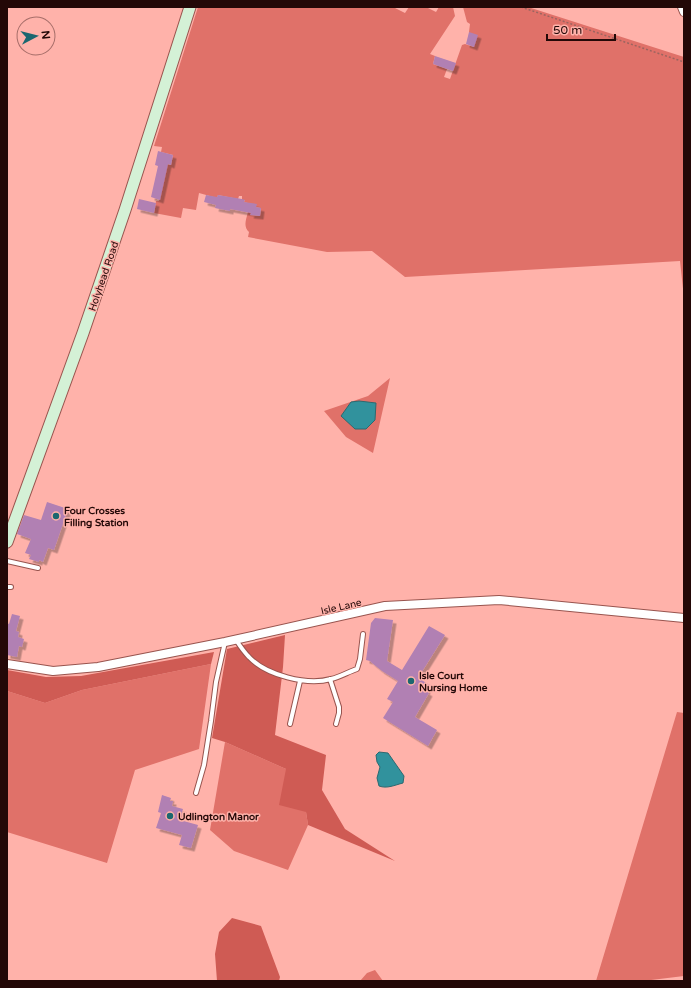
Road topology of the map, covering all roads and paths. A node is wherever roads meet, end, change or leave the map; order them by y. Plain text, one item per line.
1 (190, 7) edge
2 (521, 7) edge
3 (682, 7) edge
4 (684, 12) edge
5 (684, 62) edge
6 (7, 542) edge
7 (7, 561) edge
8 (38, 568) dead end
9 (684, 618) edge
10 (363, 634) dead end
11 (236, 640) junction
12 (225, 642) junction
13 (7, 664) edge
14 (330, 679) junction
15 (300, 680) junction
16 (290, 724) dead end
17 (336, 724) dead end
18 (196, 794) dead end

1 - 6 main road, Holyhead Road
2 - 5 path
3 - 4 street
7 - 8 lane
9 - 11 street, Isle Lane
10 - 14 lane
11 - 12 street, Isle Lane
11 - 15 lane
12 - 13 street, Isle Lane
12 - 18 lane
14 - 15 lane
14 - 17 lane
15 - 16 lane

